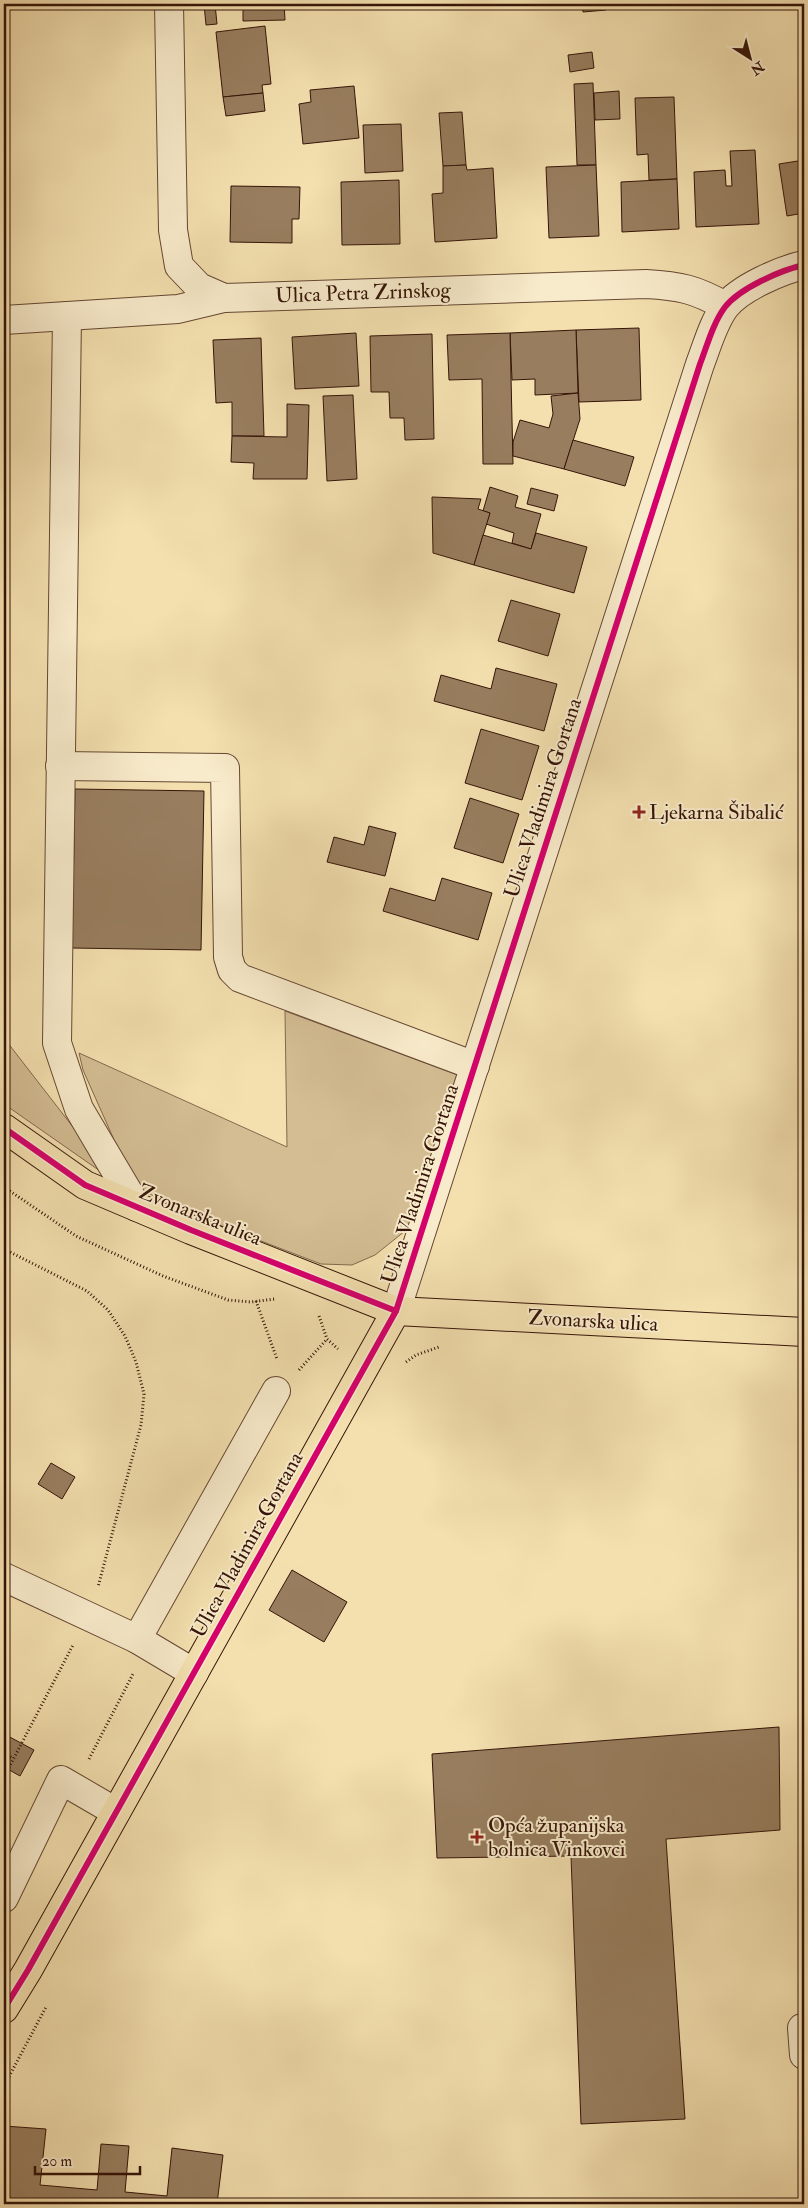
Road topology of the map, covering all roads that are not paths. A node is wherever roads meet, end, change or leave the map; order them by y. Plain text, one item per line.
1 (169, 4) edge
2 (804, 265) edge
3 (224, 298) junction
4 (725, 306) junction
5 (67, 316) junction
6 (4, 320) edge
7 (60, 766) junction
8 (474, 1066) junction
9 (4, 1128) edge
10 (137, 1207) junction
11 (396, 1311) junction
12 (804, 1332) edge
13 (277, 1378) road end
14 (4, 1577) edge
15 (138, 1639) junction
16 (194, 1673) junction
17 (116, 1812) junction
18 (4, 1898) edge
19 (4, 2009) edge
20 (802, 2028) dead end
21 (804, 2056) edge

1 - 3 street, Ulica Petra Zrinskog
2 - 4 street
3 - 4 street, Ulica Petra Zrinskog
3 - 5 street
4 - 8 street, Ulica Vladimira Gortana
5 - 6 street
5 - 7 street
7 - 8 street
7 - 10 street
8 - 11 street, Ulica Vladimira Gortana
9 - 10 main road, Zvonarska ulica
10 - 11 main road, Zvonarska ulica
11 - 12 main road, Zvonarska ulica
11 - 16 main road, Ulica Vladimira Gortana
13 - 15 street
14 - 15 street
15 - 16 street
16 - 17 main road, Ulica Vladimira Gortana
17 - 18 street
17 - 19 main road, Ulica Vladimira Gortana
20 - 21 street

